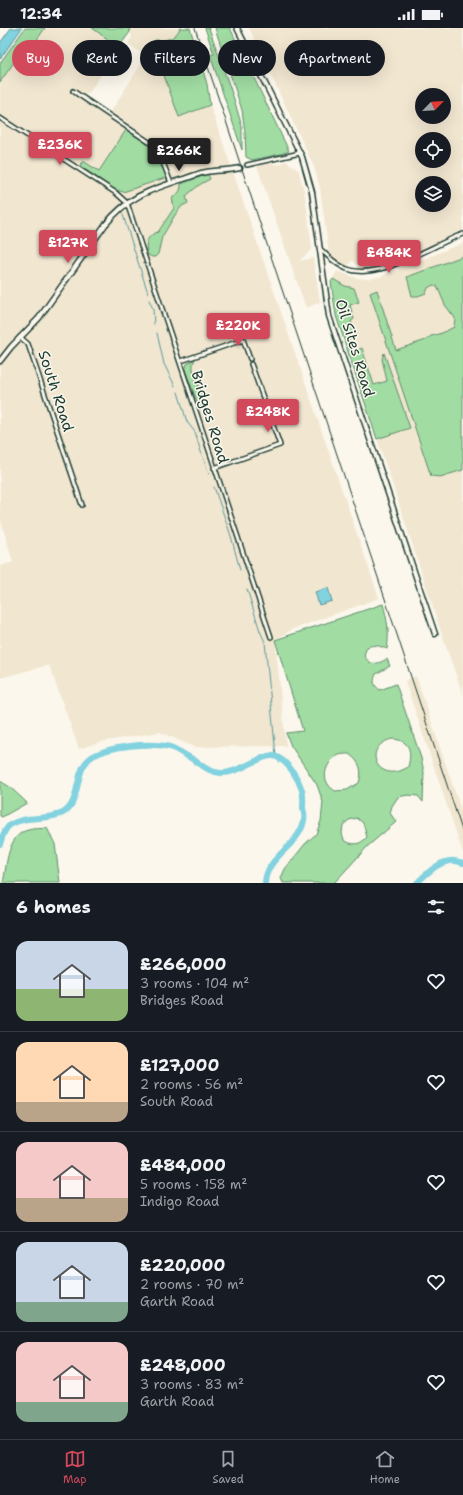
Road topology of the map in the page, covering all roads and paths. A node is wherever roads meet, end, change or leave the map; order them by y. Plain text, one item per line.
1 (237, 28) edge
2 (73, 91) dead end
3 (0, 118) edge
4 (300, 153) junction
5 (247, 165) tunnel mouth
6 (240, 168) tunnel mouth
7 (171, 183) junction
8 (127, 203) junction
9 (463, 234) edge
10 (320, 249) junction
11 (240, 331) dead end
12 (20, 337) junction
13 (243, 340) junction
14 (250, 359) dead end
15 (0, 361) edge
16 (180, 361) junction
17 (252, 364) dead end
18 (214, 468) junction
19 (82, 505) dead end
20 (435, 634) dead end
21 (271, 637) dead end

1 - 4 street, Oil Sites Road
2 - 7 street
3 - 8 street
4 - 5 street
4 - 10 street, Oil Sites Road
6 - 7 street
7 - 8 street
8 - 12 street, South Road
8 - 16 street, Bridges Road
9 - 10 street
10 - 20 street, Oil Sites Road
11 - 13 street
12 - 15 street
12 - 19 street, South Road
13 - 14 street
13 - 16 street
16 - 18 street, Bridges Road
17 - 18 street
18 - 21 street, Bridges Road

